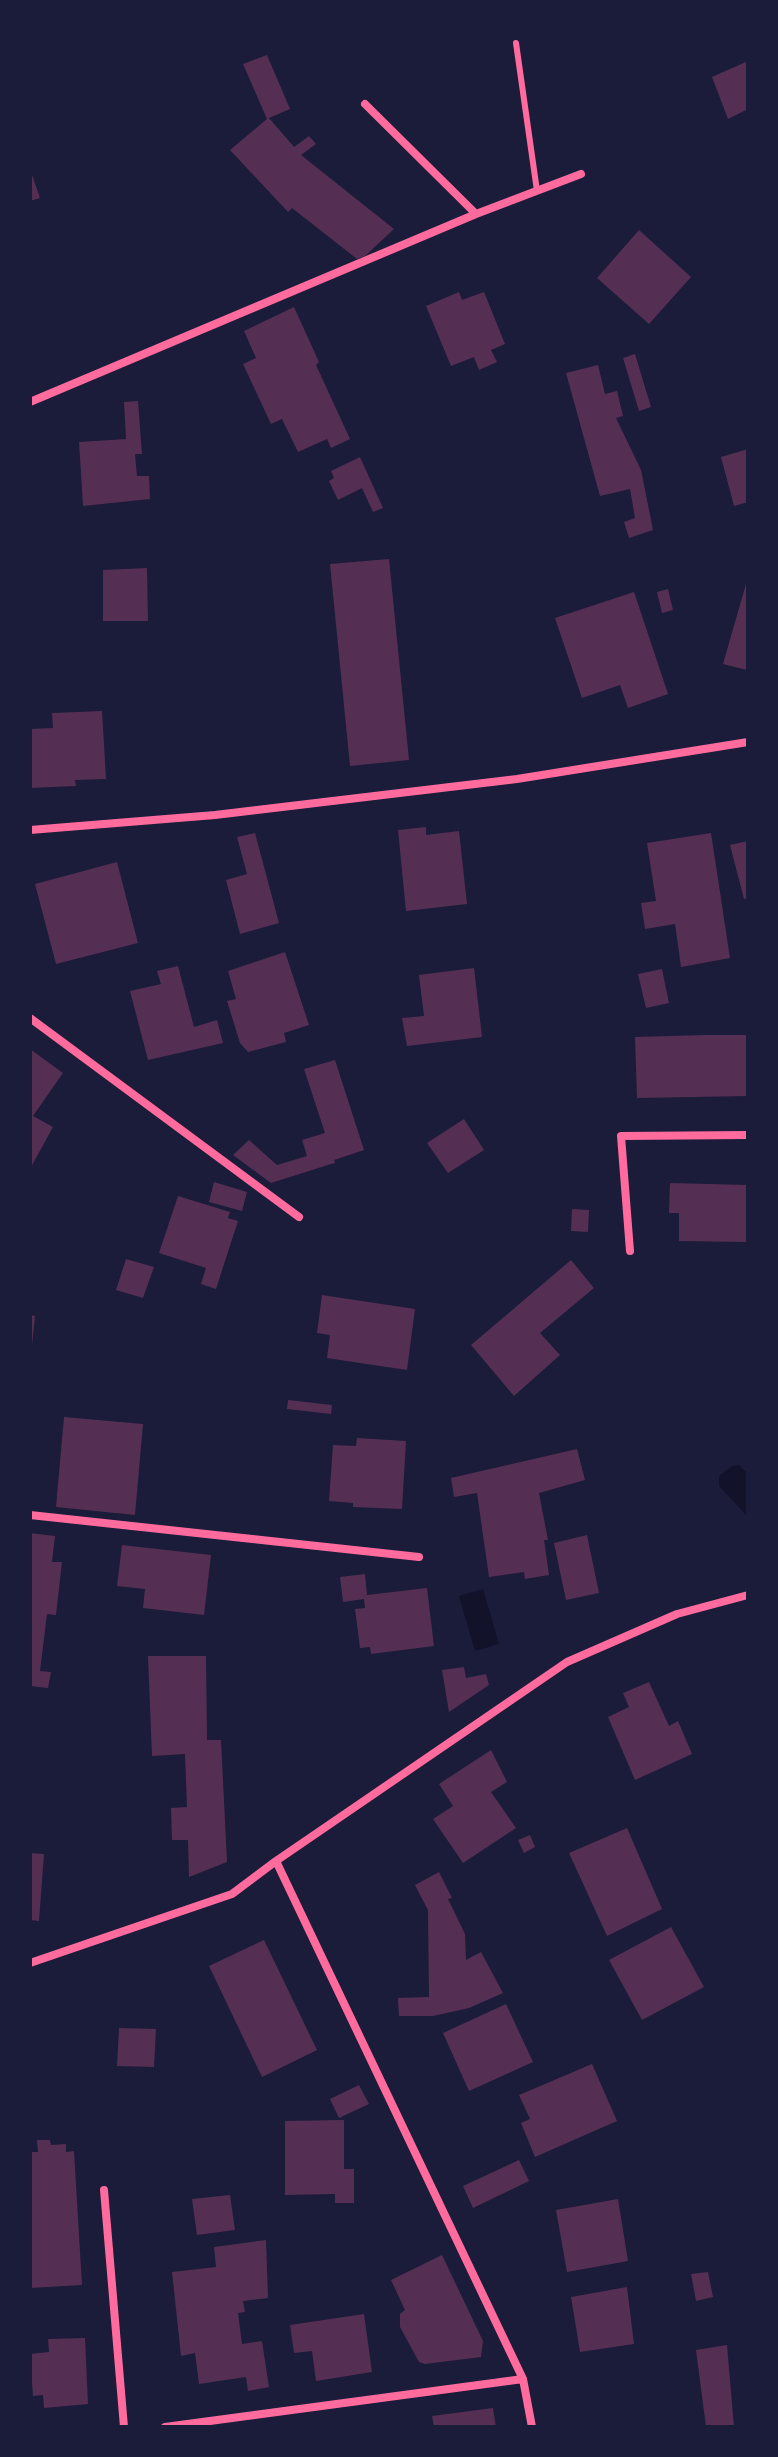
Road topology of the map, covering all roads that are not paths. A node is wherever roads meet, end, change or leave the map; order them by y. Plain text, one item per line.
1 (516, 43) dead end
2 (365, 104) dead end
3 (581, 174) dead end
4 (537, 191) junction
5 (476, 214) junction
6 (30, 402) edge
7 (748, 742) edge
8 (30, 830) edge
9 (30, 1018) edge
10 (748, 1135) edge
11 (299, 1217) dead end
12 (630, 1251) dead end
13 (30, 1515) edge
14 (419, 1557) dead end
15 (748, 1595) edge
16 (276, 1861) junction
17 (30, 1963) edge
18 (104, 2190) dead end
19 (523, 2379) junction
20 (241, 2417) junction
21 (124, 2427) edge
22 (165, 2427) edge
23 (242, 2427) edge
24 (532, 2427) edge

1 - 4 lane
2 - 5 street
3 - 4 street
4 - 5 street
5 - 6 street
7 - 8 street
9 - 11 street
10 - 12 street
13 - 14 street
15 - 16 street
16 - 17 street
16 - 19 street
18 - 21 street
19 - 20 street
19 - 24 street
20 - 22 street
20 - 23 street

